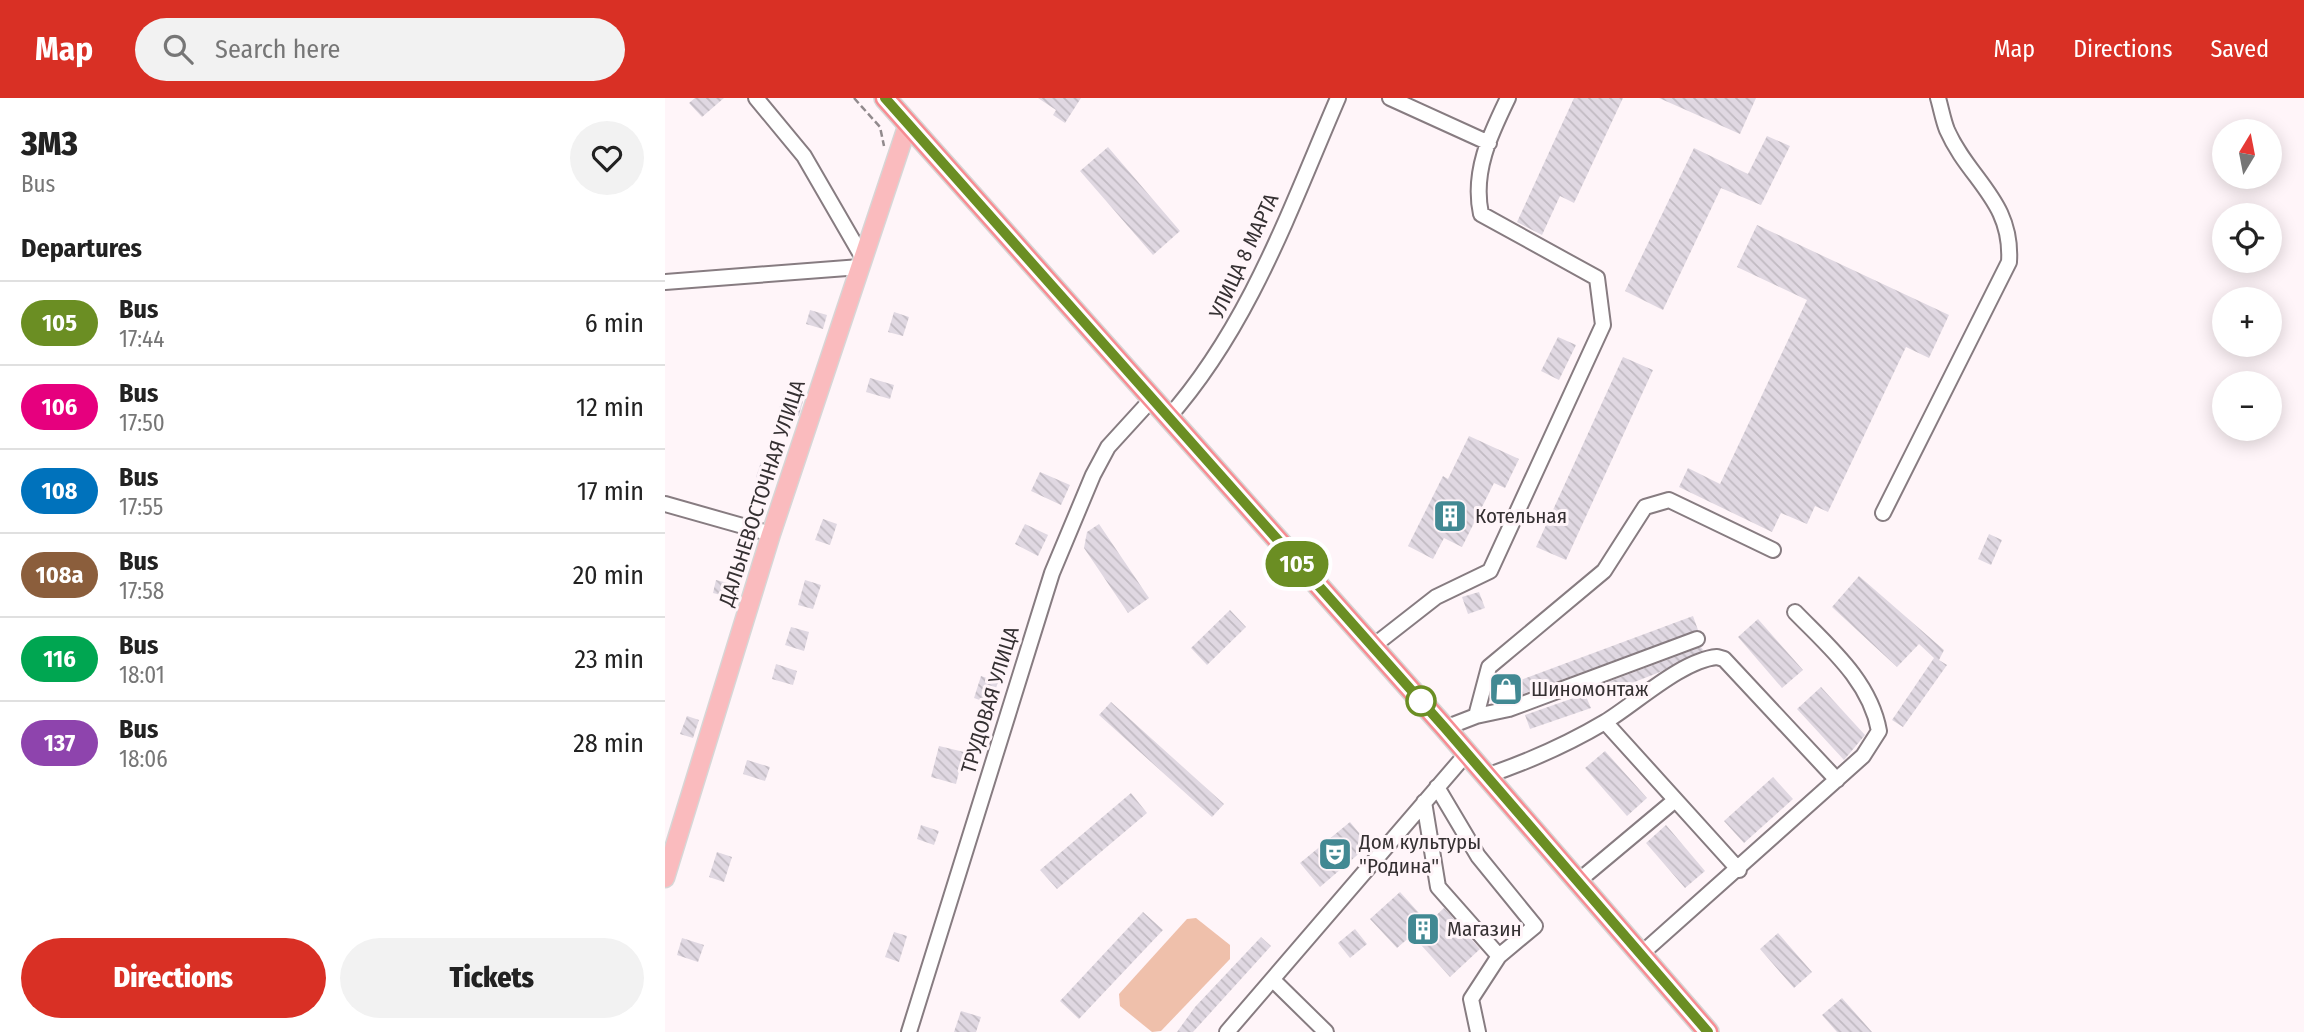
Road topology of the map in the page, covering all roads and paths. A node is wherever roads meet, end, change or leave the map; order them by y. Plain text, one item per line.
1 (756, 98) edge
2 (854, 98) edge
3 (885, 98) edge
4 (1338, 98) edge
5 (1390, 98) edge
6 (1509, 98) edge
7 (1938, 98) edge
8 (908, 124) junction
9 (1489, 144) junction
10 (883, 153) dead end
11 (862, 262) junction
12 (665, 282) edge
13 (1150, 401) junction
14 (1167, 419) junction
15 (665, 504) edge
16 (1883, 513) dead end
17 (771, 534) junction
18 (1773, 550) dead end
19 (1795, 612) dead end
20 (1697, 639) dead end
21 (1373, 648) junction
22 (1476, 716) junction
23 (1605, 722) junction
24 (1445, 728) junction
25 (1467, 753) junction
26 (1486, 776) junction
27 (1837, 780) junction
28 (1437, 787) junction
29 (1674, 801) junction
30 (1424, 802) junction
31 (1739, 870) junction
32 (665, 878) edge
33 (1576, 883) junction
34 (1640, 955) junction
35 (1499, 956) junction
36 (1273, 980) junction
37 (909, 1032) edge
38 (1227, 1032) edge
39 (1326, 1032) edge
40 (1478, 1032) edge
41 (1708, 1032) edge

1 - 11 street
2 - 10 path
3 - 8 highway
4 - 14 street, УЛИЦА 8 МАРТА
5 - 9 street
6 - 9 street
7 - 16 street
8 - 11 main road, ДАЛЬНЕВОСТОЧНАЯ УЛИЦА
8 - 13 highway
9 - 21 street
11 - 12 street
11 - 17 main road, ДАЛЬНЕВОСТОЧНАЯ УЛИЦА
13 - 14 highway
13 - 37 street, ТРУДОВАЯ УЛИЦА
14 - 21 highway
15 - 17 street
17 - 32 main road, ДАЛЬНЕВОСТОЧНАЯ УЛИЦА
18 - 22 street
19 - 27 street
20 - 22 street
21 - 24 highway
22 - 24 street
23 - 26 street
23 - 27 street
23 - 29 street
24 - 25 highway
25 - 26 highway
25 - 28 street
26 - 33 highway
27 - 31 street
28 - 30 street
28 - 35 street
29 - 31 street
29 - 33 street
30 - 35 street
30 - 36 street
31 - 34 street
33 - 34 highway
34 - 41 highway
35 - 40 street
36 - 38 street
36 - 39 street

